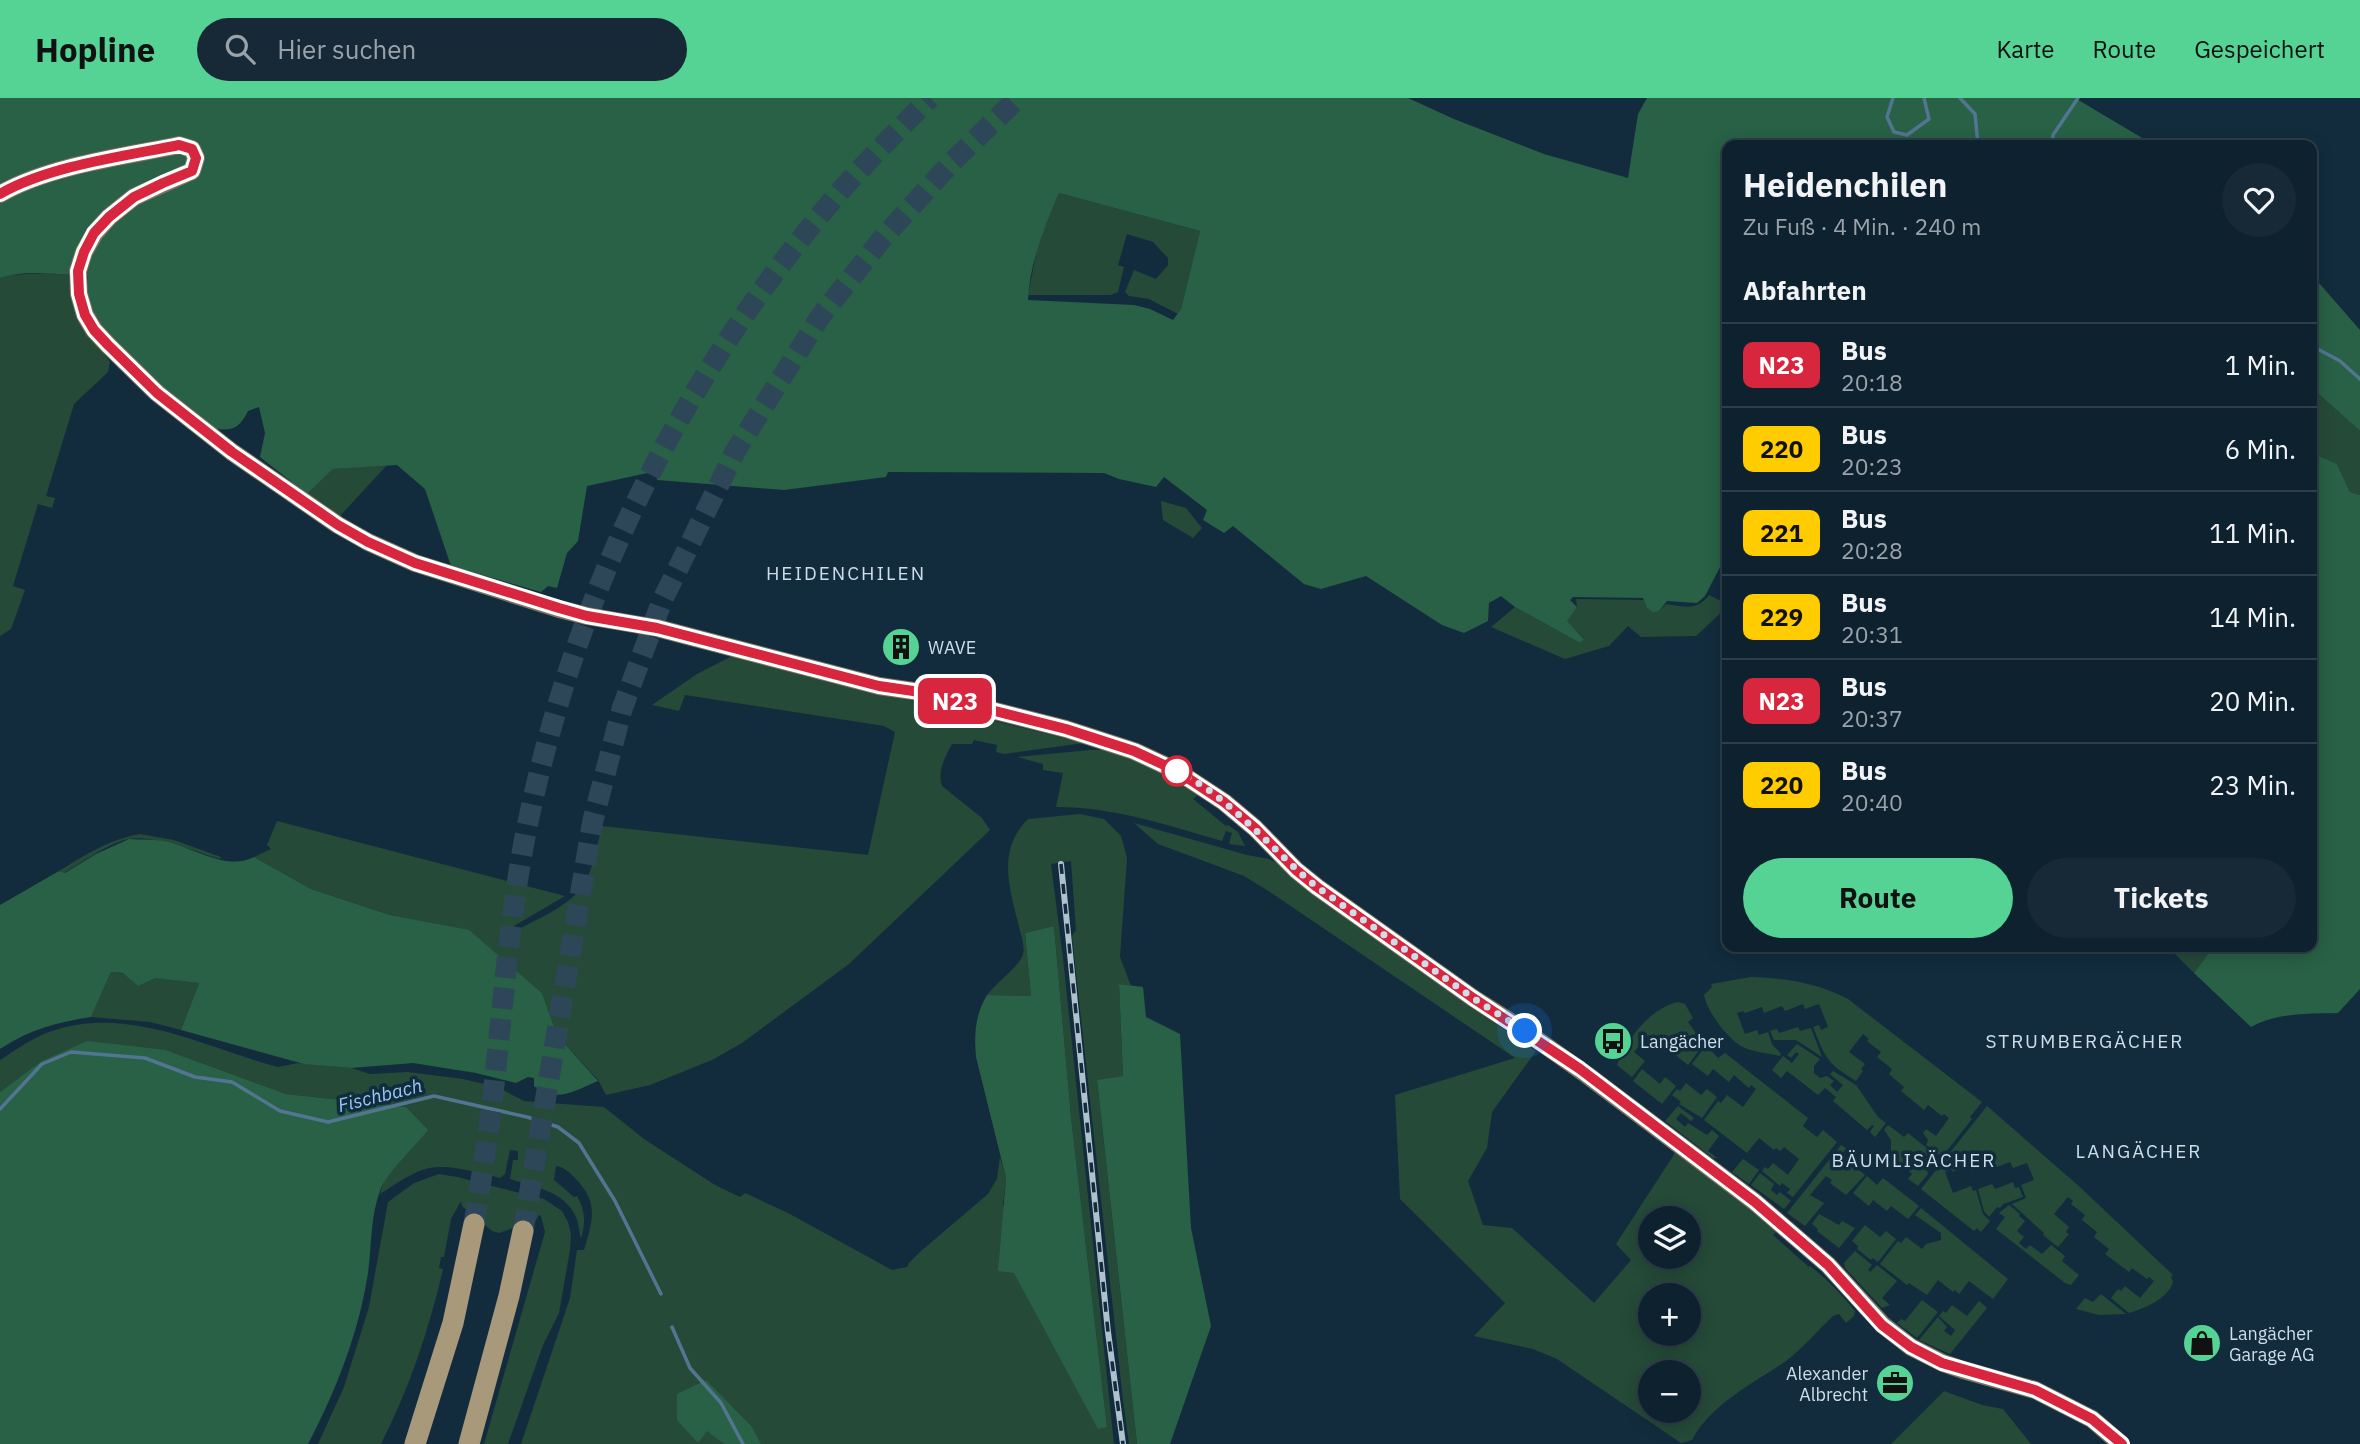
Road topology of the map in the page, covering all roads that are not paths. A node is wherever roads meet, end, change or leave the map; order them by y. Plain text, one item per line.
1 (0, 194) edge
2 (474, 1224) tunnel mouth
3 (523, 1231) tunnel mouth
4 (436, 1380) junction
5 (415, 1440) edge
6 (398, 1444) edge
7 (467, 1444) edge
8 (2122, 1444) edge

1 - 8 street
2 - 4 highway
3 - 7 highway
4 - 5 highway
4 - 6 highway

